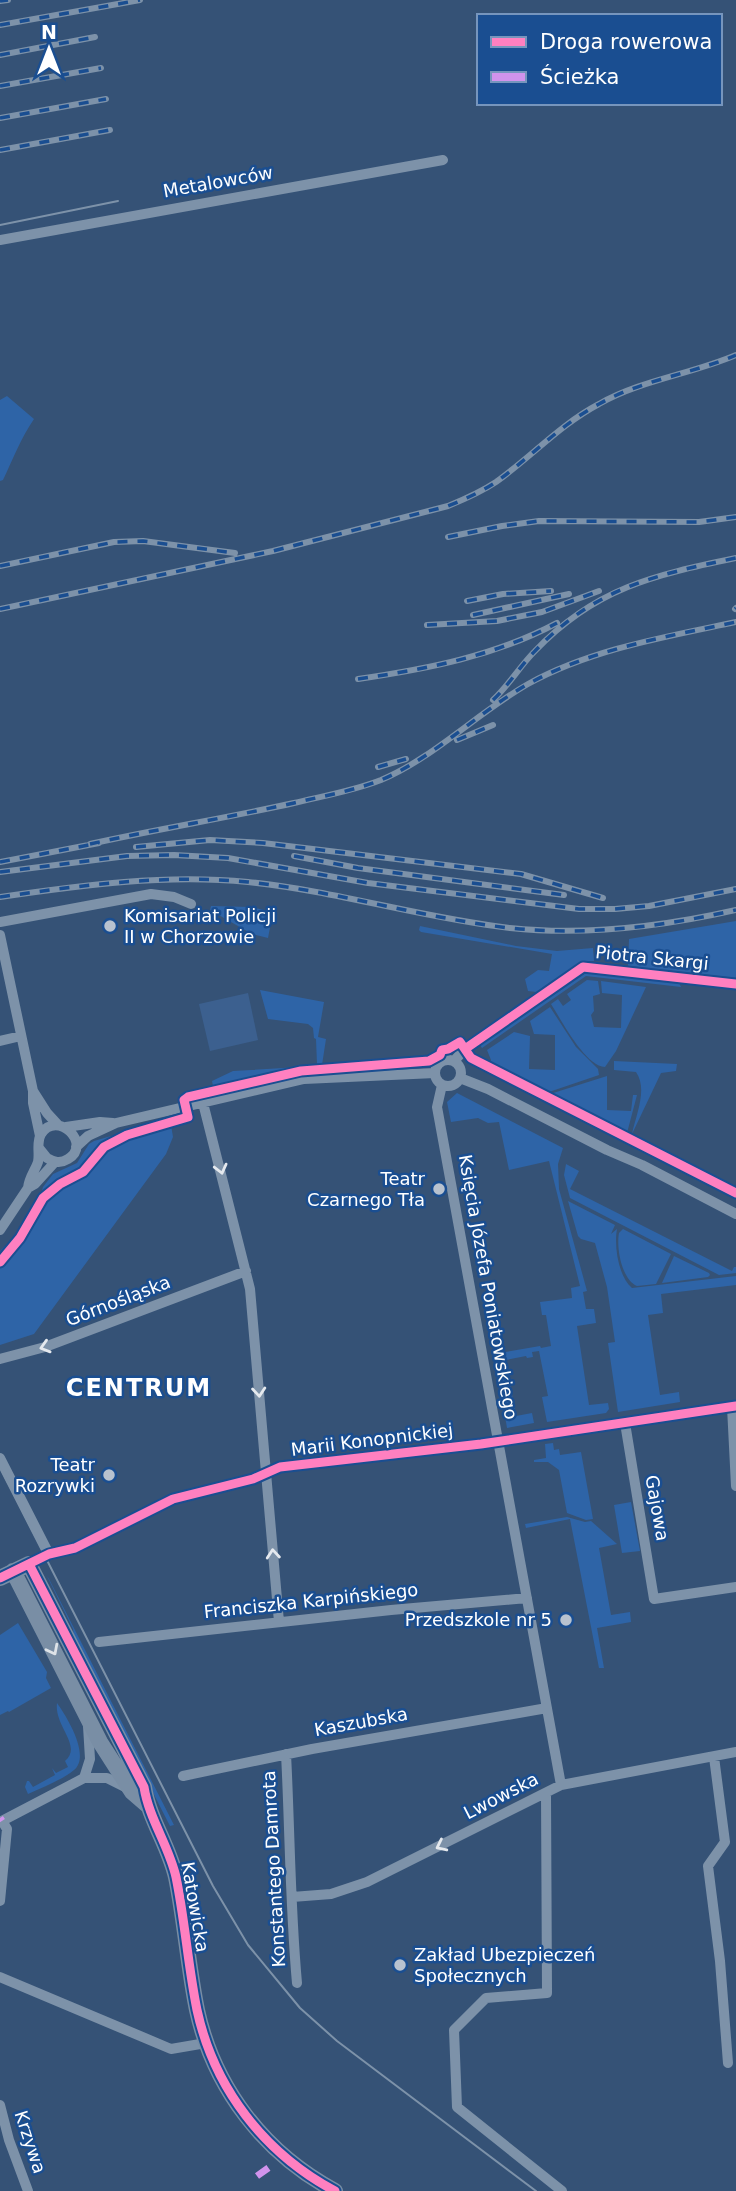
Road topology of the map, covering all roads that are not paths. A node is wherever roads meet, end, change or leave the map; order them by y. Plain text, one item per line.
1 (443, 160) dead end
2 (0, 240) edge
3 (191, 904) dead end
4 (0, 922) edge
5 (0, 935) edge
6 (736, 984) edge
7 (21, 1036) junction
8 (0, 1041) edge
9 (454, 1061) junction
10 (435, 1073) junction
11 (460, 1078) junction
12 (442, 1085) junction
13 (33, 1091) junction
14 (203, 1103) junction
15 (116, 1123) junction
16 (62, 1126) junction
17 (40, 1142) junction
18 (76, 1147) junction
19 (55, 1162) junction
20 (28, 1188) junction
21 (736, 1214) edge
22 (0, 1230) edge
23 (246, 1271) junction
24 (0, 1359) edge
25 (734, 1407) edge
26 (625, 1423) junction
27 (498, 1441) junction
28 (0, 1458) edge
29 (265, 1475) junction
30 (736, 1486) edge
31 (49, 1554) junction
32 (29, 1564) junction
33 (6, 1575) edge
34 (736, 1587) edge
35 (527, 1598) junction
36 (279, 1622) junction
37 (99, 1642) dead end
38 (547, 1708) junction
39 (87, 1718) junction
40 (736, 1752) edge
41 (286, 1754) junction
42 (714, 1757) junction
43 (183, 1776) dead end
44 (83, 1778) junction
45 (561, 1785) junction
46 (132, 1792) junction
47 (546, 1794) junction
48 (147, 1805) junction
49 (1, 1821) edge
50 (292, 1897) junction
51 (0, 1900) edge
52 (0, 1977) edge
53 (297, 1983) dead end
54 (206, 2043) junction
55 (728, 2063) dead end
56 (0, 2105) edge
57 (28, 2191) edge
58 (335, 2191) edge
59 (562, 2191) edge

1 - 2 street, Metalowców
3 - 4 street
5 - 7 street
6 - 9 street, Piotra Skargi
7 - 8 street
7 - 13 street
9 - 10 street
9 - 11 street
10 - 12 street
10 - 14 street
11 - 12 street
11 - 21 street
12 - 27 street, Księcia Józefa Poniatowskiego
13 - 16 street
13 - 17 street
14 - 15 street
14 -> 23 street
15 - 16 street
15 - 18 street
16 - 17 street
16 - 18 street
17 - 19 street
17 - 20 street
18 - 19 street
19 - 20 street
20 - 22 street
23 -> 24 street, Górnośląska
23 -> 29 street
25 - 26 street, Marii Konopnickiej
25 - 30 street
26 - 27 street, Marii Konopnickiej
26 - 34 street, Gajowa
27 - 29 street, Marii Konopnickiej
27 - 35 street, Księcia Józefa Poniatowskiego
28 - 31 street
29 - 31 street, Marii Konopnickiej
36 -> 29 street
31 - 32 street, Marii Konopnickiej
32 - 33 street
32 - 48 street, Katowicka
33 -> 39 street, Katowicka
35 - 36 street, Franciszka Karpińskiego
35 - 38 street, Księcia Józefa Poniatowskiego
36 - 37 street, Franciszka Karpińskiego
38 - 41 street, Kaszubska
38 - 45 street, Księcia Józefa Poniatowskiego
39 - 44 street
39 - 46 street, Katowicka
40 - 42 street, Lwowska
41 - 43 street, Kaszubska
41 - 50 street, Konstantego Damrota
42 - 45 street, Lwowska
42 - 55 street
44 - 46 street
44 - 49 street
45 - 47 street, Lwowska
46 - 48 street, Katowicka
47 -> 50 street, Lwowska
47 - 59 street
48 - 54 street, Katowicka
49 - 51 street
50 - 53 street, Konstantego Damrota
52 - 54 street
54 - 58 street, Katowicka
56 - 57 street, Krzywa

